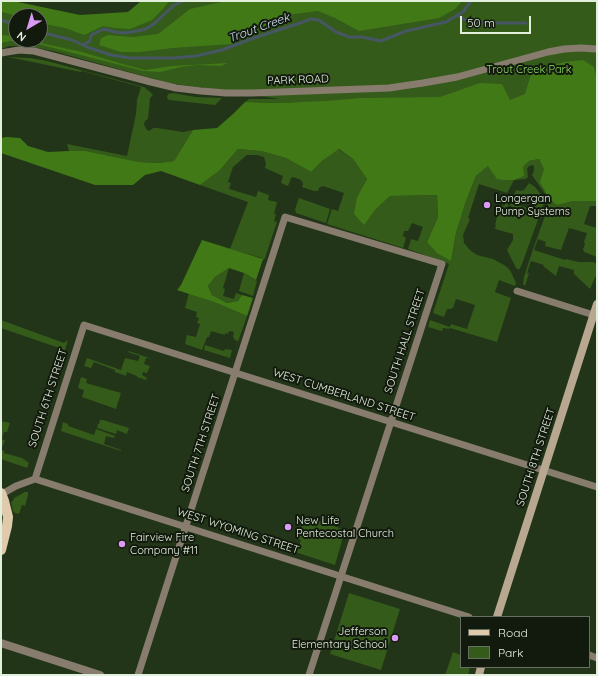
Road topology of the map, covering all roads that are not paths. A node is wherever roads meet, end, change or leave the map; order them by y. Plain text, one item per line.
1 (597, 49) edge
2 (1, 53) edge
3 (442, 264) joint
4 (517, 291) dead end
5 (597, 304) edge
6 (595, 315) edge
7 (84, 324) joint
8 (235, 372) junction
9 (391, 422) junction
10 (544, 470) junction
11 (35, 479) junction
12 (597, 487) edge
13 (1, 494) edge
14 (185, 527) junction
15 (1, 550) edge
16 (341, 576) junction
17 (466, 616) edge
18 (497, 616) edge
19 (1, 643) edge
20 (100, 675) edge
21 (138, 675) edge
22 (309, 675) edge

1 - 2 street, PARK ROAD
3 - 8 street, SOUTH 7TH STREET
3 - 9 street, SOUTH HALL STREET
4 - 6 street
5 - 6 main road, SOUTH 8TH STREET
6 - 10 main road, SOUTH 8TH STREET
7 - 8 street, WEST CUMBERLAND STREET
7 - 11 street, SOUTH 6TH STREET
8 - 9 street, WEST CUMBERLAND STREET
8 - 14 street, SOUTH 7TH STREET
9 - 10 street, WEST CUMBERLAND STREET
9 - 16 street, SOUTH HALL STREET
10 - 12 street, WEST CUMBERLAND STREET
10 - 18 main road, SOUTH 8TH STREET
11 - 13 street
11 - 14 street, WEST WYOMING STREET
13 - 15 main road
14 - 16 street, WEST WYOMING STREET
14 - 21 street, SOUTH 7TH STREET
16 - 17 street, WEST WYOMING STREET
16 - 22 street, SOUTH HALL STREET
19 - 20 street

